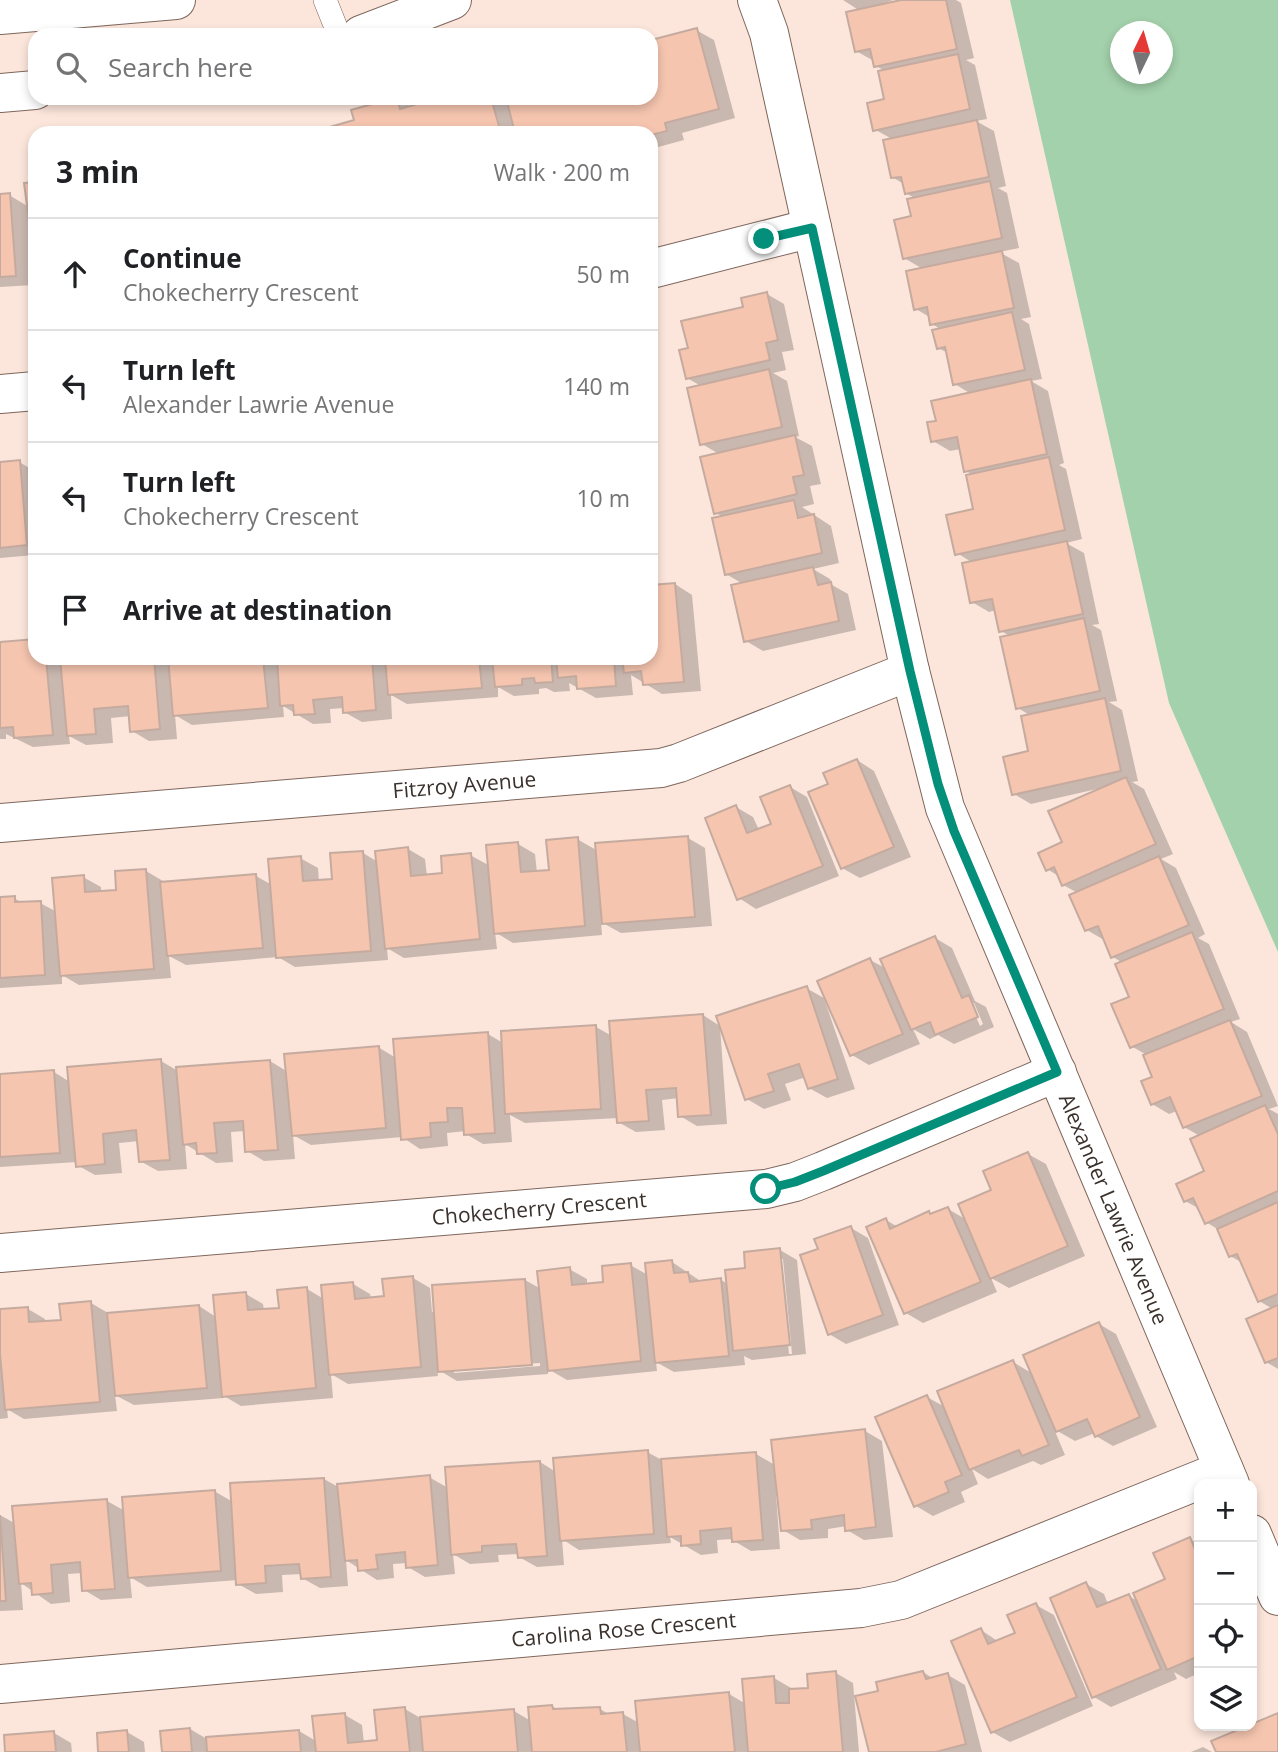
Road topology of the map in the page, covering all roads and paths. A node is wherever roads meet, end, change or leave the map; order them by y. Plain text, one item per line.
1 (176, 0) edge
2 (325, 0) edge
3 (452, 0) edge
4 (757, 0) edge
5 (0, 15) edge
6 (337, 28) edge
7 (379, 28) edge
8 (28, 91) edge
9 (0, 93) edge
10 (812, 228) junction
11 (658, 267) edge
12 (28, 392) edge
13 (0, 394) edge
14 (910, 671) junction
15 (0, 823) edge
16 (1057, 1072) junction
17 (0, 1253) edge
18 (1227, 1477) edge
19 (1255, 1542) edge
20 (1278, 1595) edge
21 (0, 1684) edge

1 - 5 street
2 - 6 lane
3 - 7 street
4 - 10 street, Alexander Lawrie Avenue
8 - 9 street
10 - 11 street
10 - 14 street, Alexander Lawrie Avenue
12 - 13 street
14 - 15 street, Fitzroy Avenue
14 - 16 street, Alexander Lawrie Avenue
16 - 17 street, Chokecherry Crescent
16 - 18 street, Alexander Lawrie Avenue
18 - 21 street, Carolina Rose Crescent
19 - 20 street

